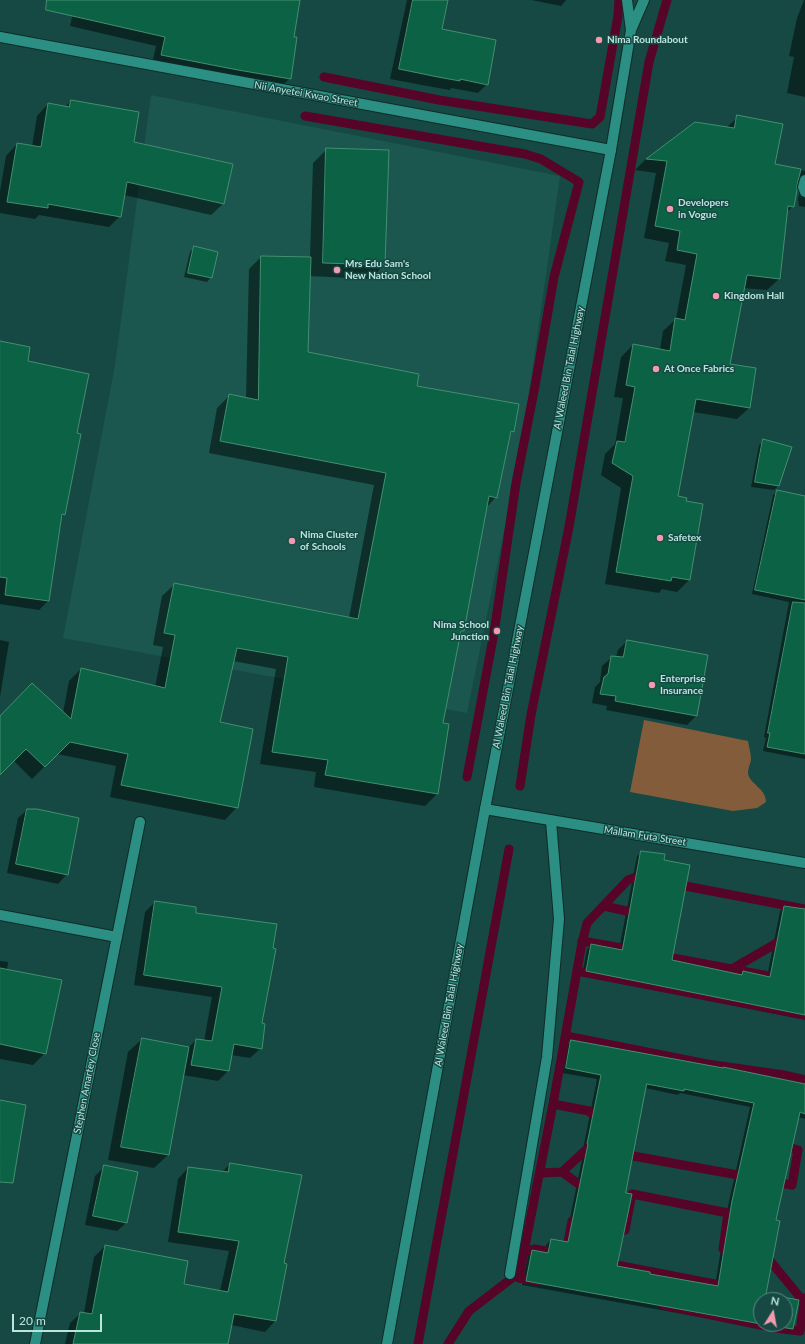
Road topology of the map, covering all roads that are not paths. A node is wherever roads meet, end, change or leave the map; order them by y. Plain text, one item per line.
1 (627, 0) edge
2 (644, 0) edge
3 (631, 30) junction
4 (0, 37) edge
5 (611, 150) junction
6 (805, 180) edge
7 (805, 192) edge
8 (485, 809) junction
9 (551, 821) junction
10 (140, 822) dead end
11 (805, 863) edge
12 (0, 915) edge
13 (116, 938) junction
14 (510, 1274) dead end
15 (35, 1344) edge
16 (387, 1344) edge

1 - 3 street, Al Waleed Bin Talal Highway
2 - 3 street, Al Waleed Bin Talal Highway
3 - 5 street, Al Waleed Bin Talal Highway
4 - 5 street, Nii Anyetei Kwao Street
5 - 8 street, Al Waleed Bin Talal Highway
6 - 7 street
8 - 9 street, Mallam Futa Street
8 - 16 street, Al Waleed Bin Talal Highway
9 - 11 street, Mallam Futa Street
9 - 14 street
10 - 13 street, Stephen Amartey Close
12 - 13 street
13 - 15 street, Stephen Amartey Close

